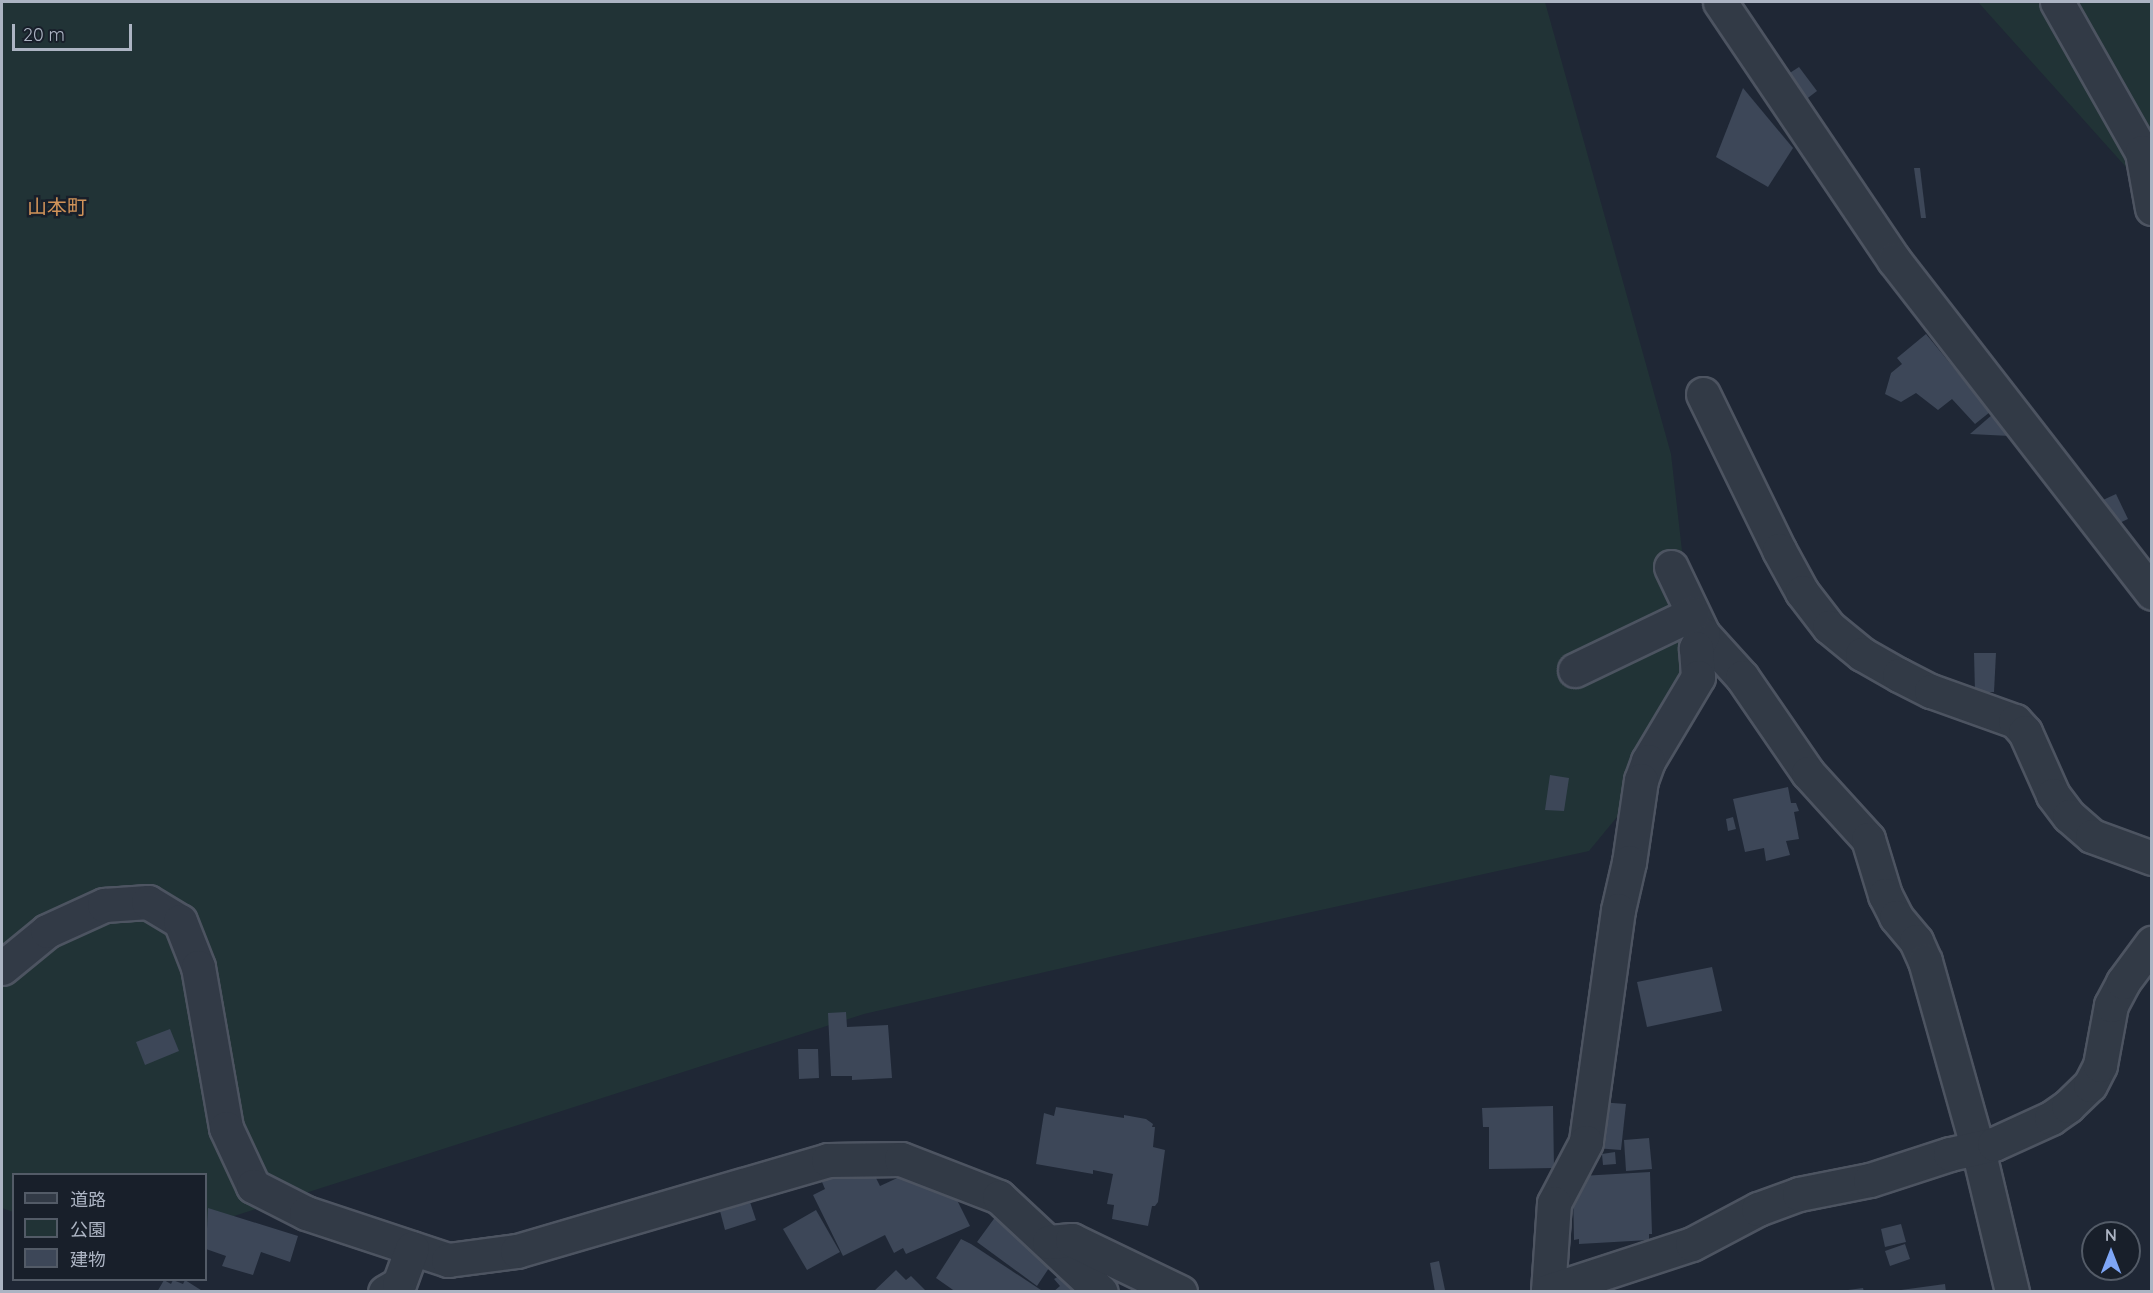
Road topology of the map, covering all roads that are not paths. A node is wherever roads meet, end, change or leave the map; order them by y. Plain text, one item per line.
1 (1720, 2) edge
2 (2057, 2) edge
3 (2151, 208) edge
4 (1704, 394) dead end
5 (1671, 567) dead end
6 (2151, 593) edge
7 (1697, 624) junction
8 (1575, 670) dead end
9 (2151, 858) edge
10 (2151, 943) edge
11 (2, 968) edge
12 (1978, 1149) junction
13 (1049, 1242) junction
14 (412, 1248) junction
15 (385, 1292) edge
16 (1101, 1292) edge
17 (1180, 1292) edge
18 (2012, 1292) edge

1 - 6 street
2 - 3 street
4 - 9 street
5 - 7 street
7 - 8 street
7 - 12 street
7 - 12 street
10 - 12 street
11 - 14 street
12 - 18 street
13 - 14 street
13 - 16 street
13 - 17 street
14 - 15 street

